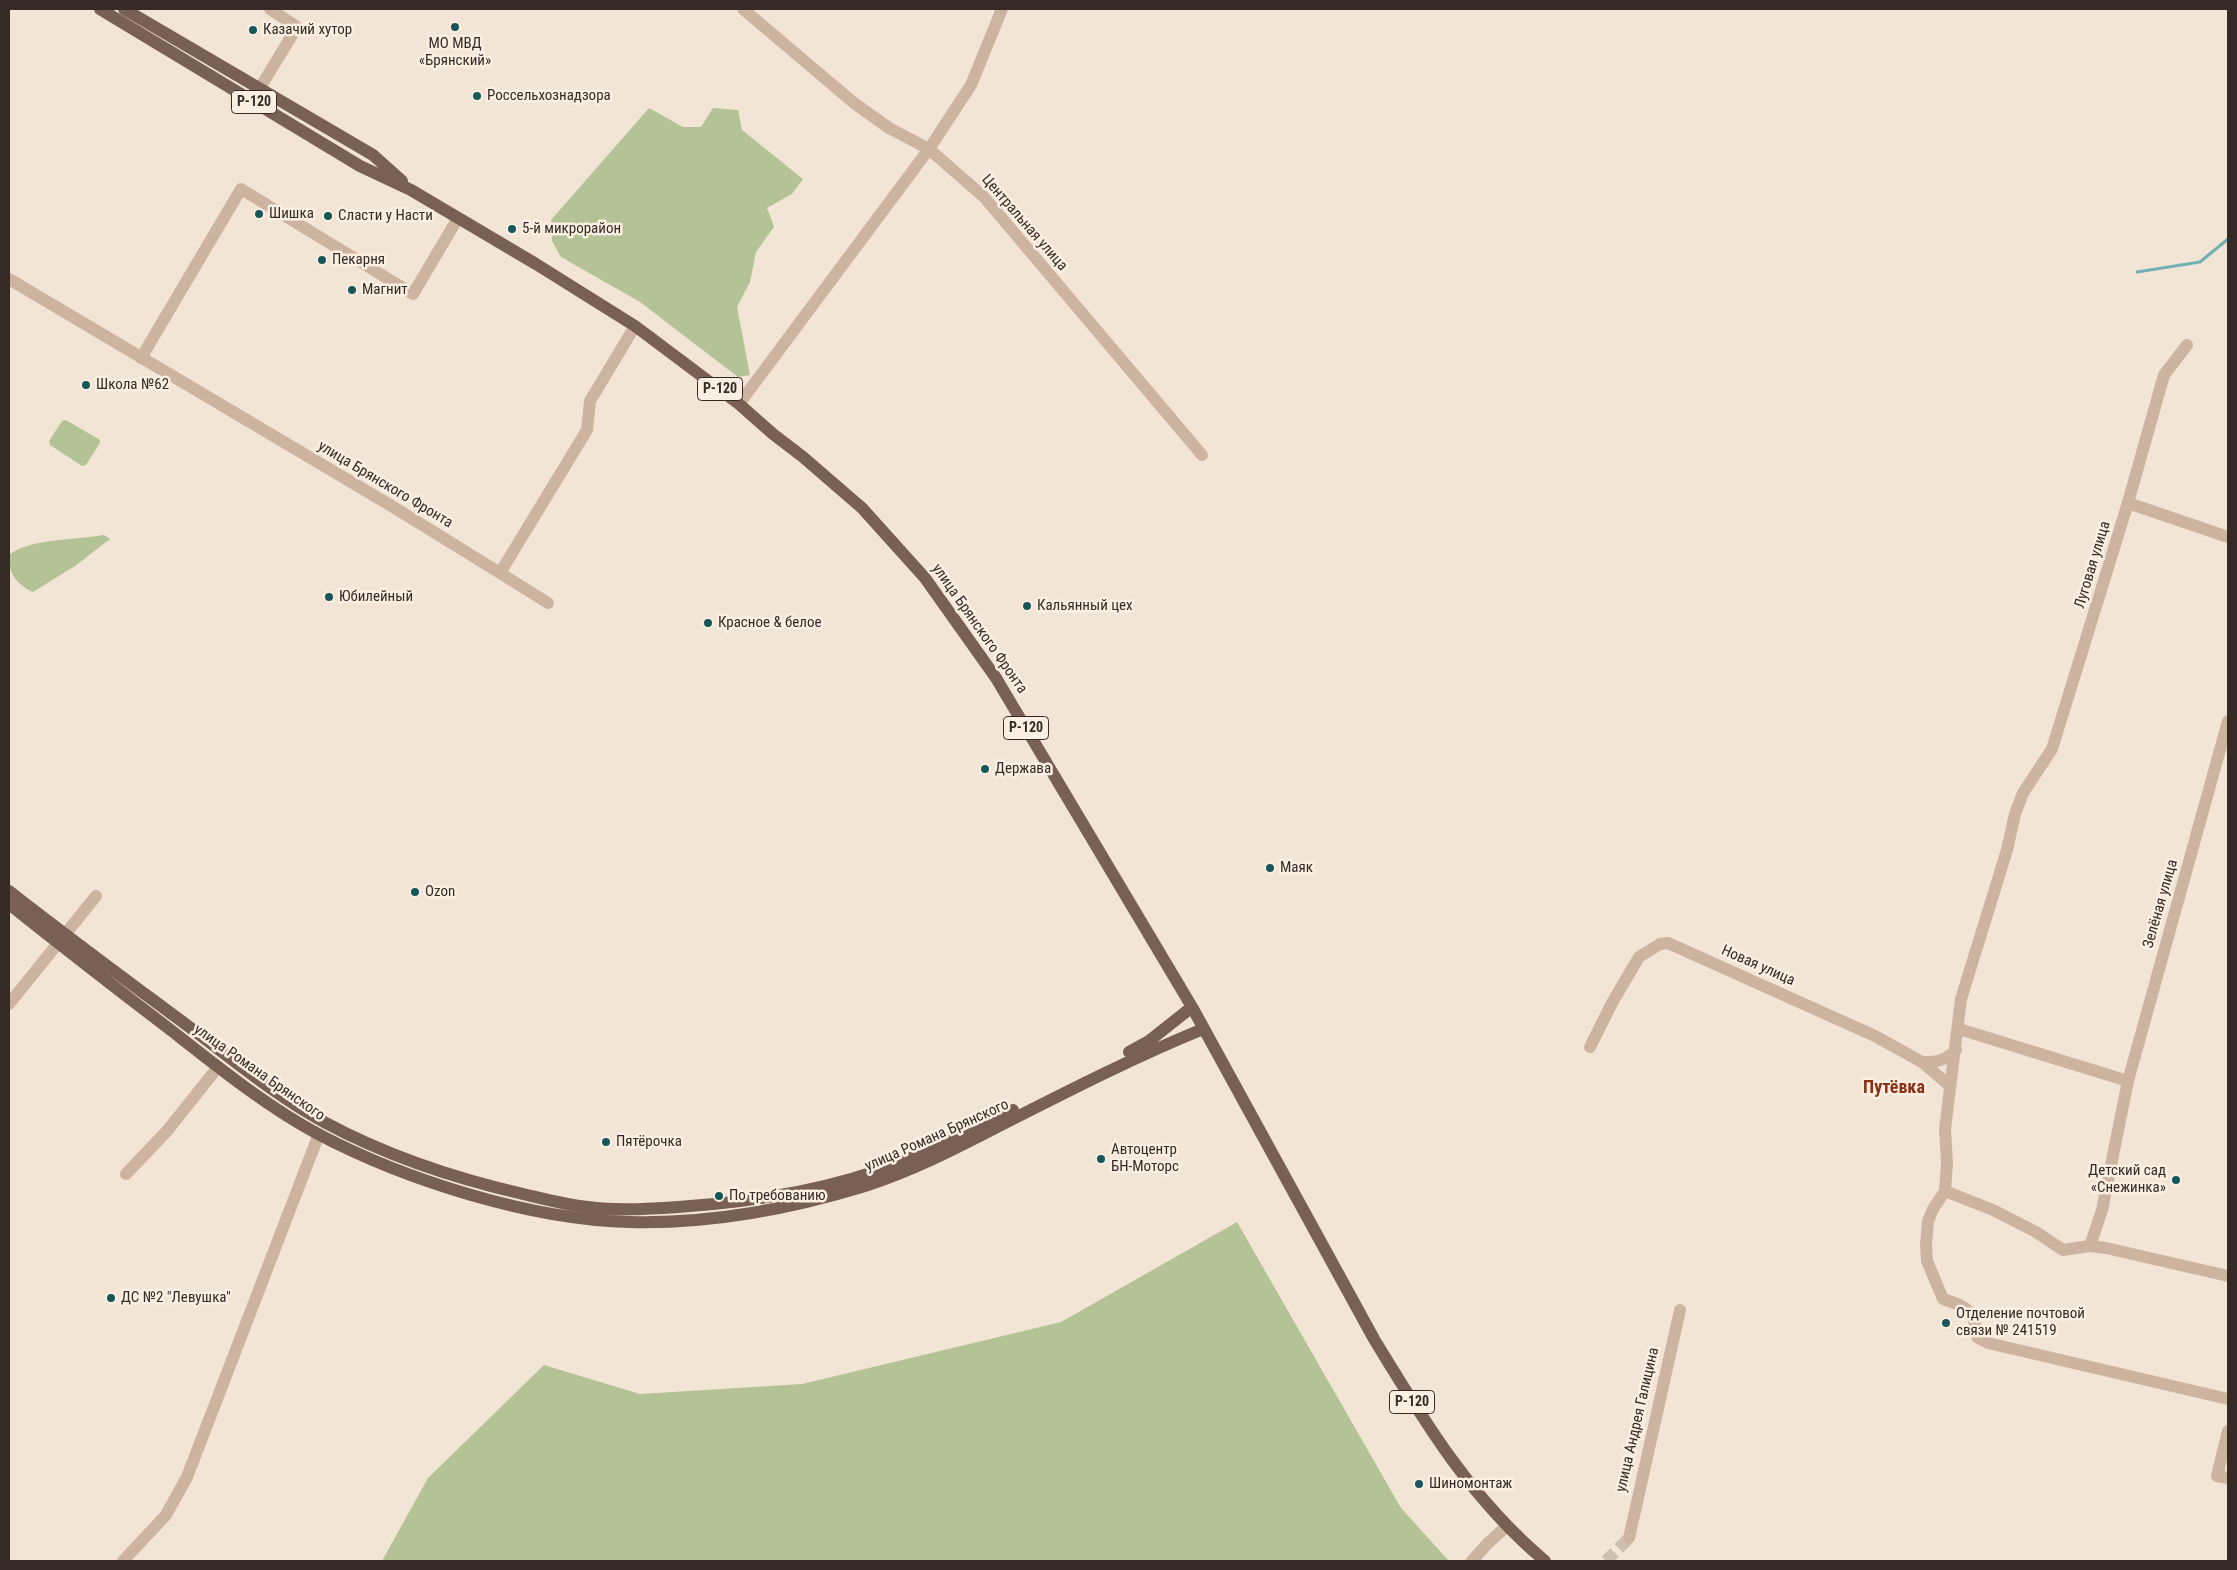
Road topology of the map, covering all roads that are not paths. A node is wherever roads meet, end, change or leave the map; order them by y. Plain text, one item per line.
1 (100, 9) edge
2 (124, 9) edge
3 (270, 9) edge
4 (743, 9) edge
5 (1002, 9) edge
6 (259, 88) junction
7 (252, 101) junction
8 (929, 149) junction
9 (411, 190) junction
10 (458, 218) junction
11 (9, 279) edge
12 (635, 326) junction
13 (2187, 344) dead end
14 (141, 358) junction
15 (739, 404) junction
16 (1202, 455) dead end
17 (2128, 503) junction
18 (2228, 537) edge
19 (500, 573) junction
20 (548, 603) dead end
21 (2228, 721) edge
22 (9, 891) edge
23 (96, 896) dead end
24 (9, 904) edge
25 (62, 940) junction
26 (9, 1004) edge
27 (1192, 1007) junction
28 (1959, 1029) junction
29 (1203, 1030) junction
30 (1590, 1047) dead end
31 (1956, 1050) junction
32 (1922, 1062) junction
33 (218, 1067) junction
34 (2128, 1081) junction
35 (1950, 1086) junction
36 (319, 1134) junction
37 (126, 1174) dead end
38 (1945, 1191) junction
39 (2090, 1246) junction
40 (2228, 1276) edge
41 (1680, 1310) dead end
42 (2228, 1399) edge
43 (2228, 1431) edge
44 (2228, 1478) edge
45 (1507, 1526) junction
46 (1629, 1538) tunnel mouth
47 (123, 1561) edge
48 (1472, 1561) edge
49 (1545, 1561) edge

1 - 7 main road, улица Брянского Фронта / Р-120
2 - 6 main road, улица Брянского Фронта
3 - 6 street
4 - 8 street, Центральная улица
5 - 8 street
6 - 7 street
6 - 9 main road, улица Брянского Фронта
7 - 9 main road, улица Брянского Фронта / Р-120
8 - 15 street
8 - 16 street, Центральная улица
9 - 10 main road, улица Брянского Фронта / Р-120
10 - 12 main road, улица Брянского Фронта / Р-120
10 - 14 street
11 - 14 street, улица Брянского Фронта
12 - 15 main road, улица Брянского Фронта / Р-120
12 - 19 street
13 - 17 street, Луговая улица
14 - 19 street, улица Брянского Фронта
15 - 27 main road, улица Брянского Фронта / Р-120
17 - 18 street
17 - 28 street, Луговая улица
19 - 20 street, улица Брянского Фронта
21 - 34 street, Зелёная улица
22 - 25 main road, улица Романа Брянского
23 - 25 street
24 - 25 main road, улица Романа Брянского
25 - 26 street
25 - 27 main road, улица Романа Брянского
25 - 33 main road, улица Романа Брянского
27 - 29 main road, улица Брянского Фронта / Р-120
28 - 31 street, Луговая улица
28 - 34 street
29 - 36 main road, улица Романа Брянского
29 - 45 main road, Р-120
30 - 32 street, Новая улица
31 - 32 street
31 - 35 street, Луговая улица
32 - 35 street, Новая улица
33 - 36 main road, улица Романа Брянского
33 - 37 street
34 - 39 street, Зелёная улица
35 - 38 street, Луговая улица
36 - 47 street
38 - 39 street
38 - 42 street
39 - 40 street
41 - 46 street, улица Андрея Галицина
43 - 44 street
45 - 48 street
45 - 49 main road, Р-120

